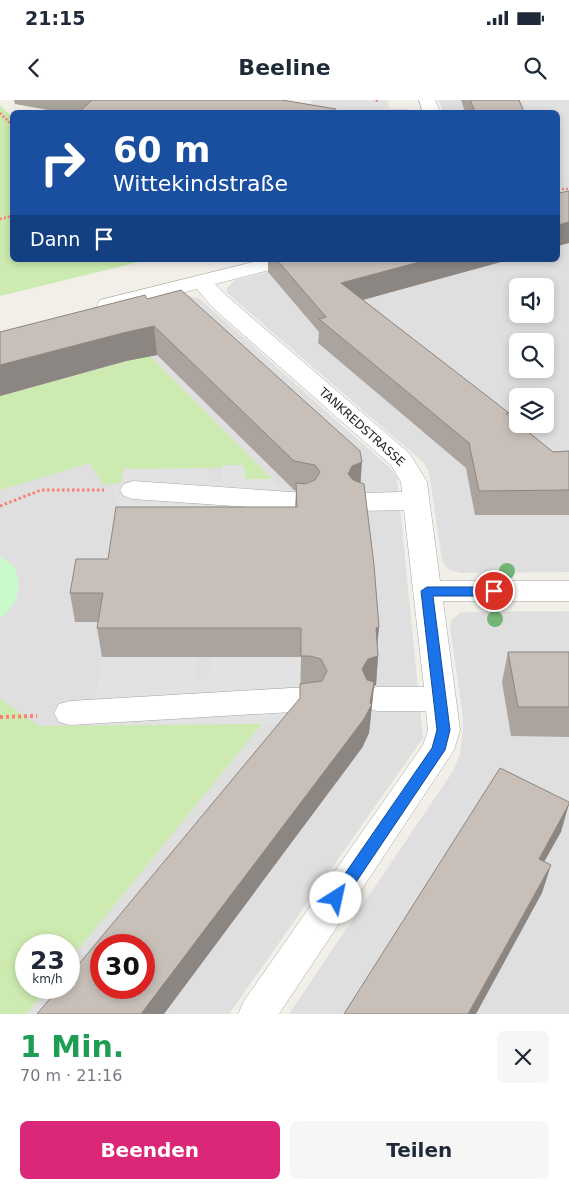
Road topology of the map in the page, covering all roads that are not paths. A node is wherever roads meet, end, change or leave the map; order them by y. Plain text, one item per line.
1 (278, 262) edge
2 (201, 281) junction
3 (85, 311) edge
4 (133, 490) road end
5 (417, 501) junction
6 (305, 502) edge
7 (361, 502) edge
8 (427, 591) junction
9 (569, 591) edge
10 (309, 698) edge
11 (440, 699) junction
12 (377, 700) dead end
13 (70, 713) dead end
14 (258, 1014) edge

1 - 2 street
2 - 3 street
2 - 5 street, TANKREDSTRASSE
4 - 6 street
5 - 7 street
5 - 8 street, TANKREDSTRASSE
8 - 9 street
8 - 11 street, TANKREDSTRASSE
10 - 13 street
11 - 12 street
11 - 14 street, TANKREDSTRASSE

